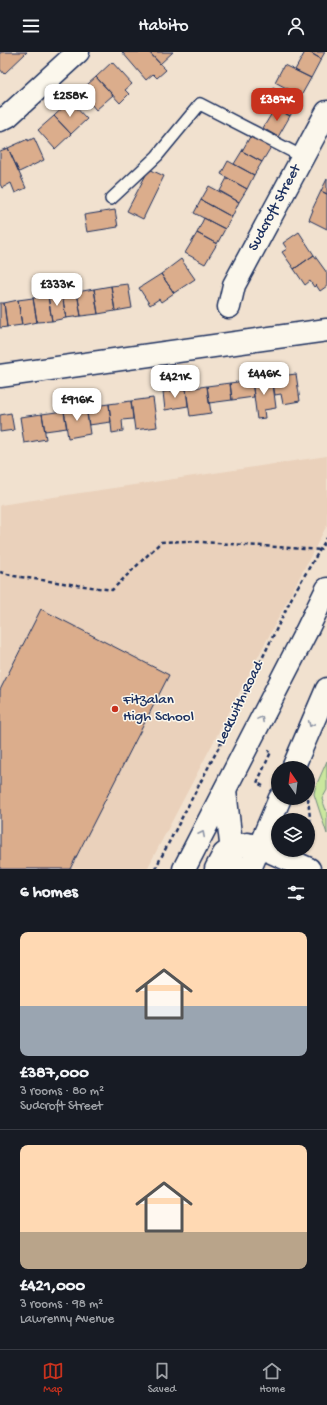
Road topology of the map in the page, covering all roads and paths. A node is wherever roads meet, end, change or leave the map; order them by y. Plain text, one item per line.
1 (78, 52) edge
2 (327, 112) edge
3 (0, 120) edge
4 (302, 157) junction
5 (111, 199) dead end
6 (229, 307) dead end
7 (327, 330) edge
8 (0, 376) edge
9 (327, 538) edge
10 (321, 550) junction
11 (0, 572) edge
12 (327, 589) edge
13 (327, 688) edge
14 (266, 750) dead end
15 (295, 761) edge
16 (225, 790) junction
17 (271, 791) edge
18 (271, 805) edge
19 (308, 806) edge
20 (309, 813) edge
21 (260, 847) junction
22 (232, 848) junction
23 (155, 869) edge
24 (184, 869) edge
25 (216, 869) edge
26 (239, 869) edge
27 (250, 869) edge
28 (309, 869) edge

1 - 3 street
2 - 4 street, Sudcroft Street
4 - 5 lane
4 - 6 street, Sudcroft Street
7 - 8 street
9 - 10 path, Leckwith Road
10 - 11 path
10 - 23 path, Leckwith Road
16 -> 12 street, Leckwith Road
13 -> 15 street
14 - 17 path
16 - 22 street
24 -> 16 street, Leckwith Road
18 - 21 street
19 - 20 path
21 - 22 street
21 - 27 street
21 - 28 street
22 - 25 street
22 - 26 street

